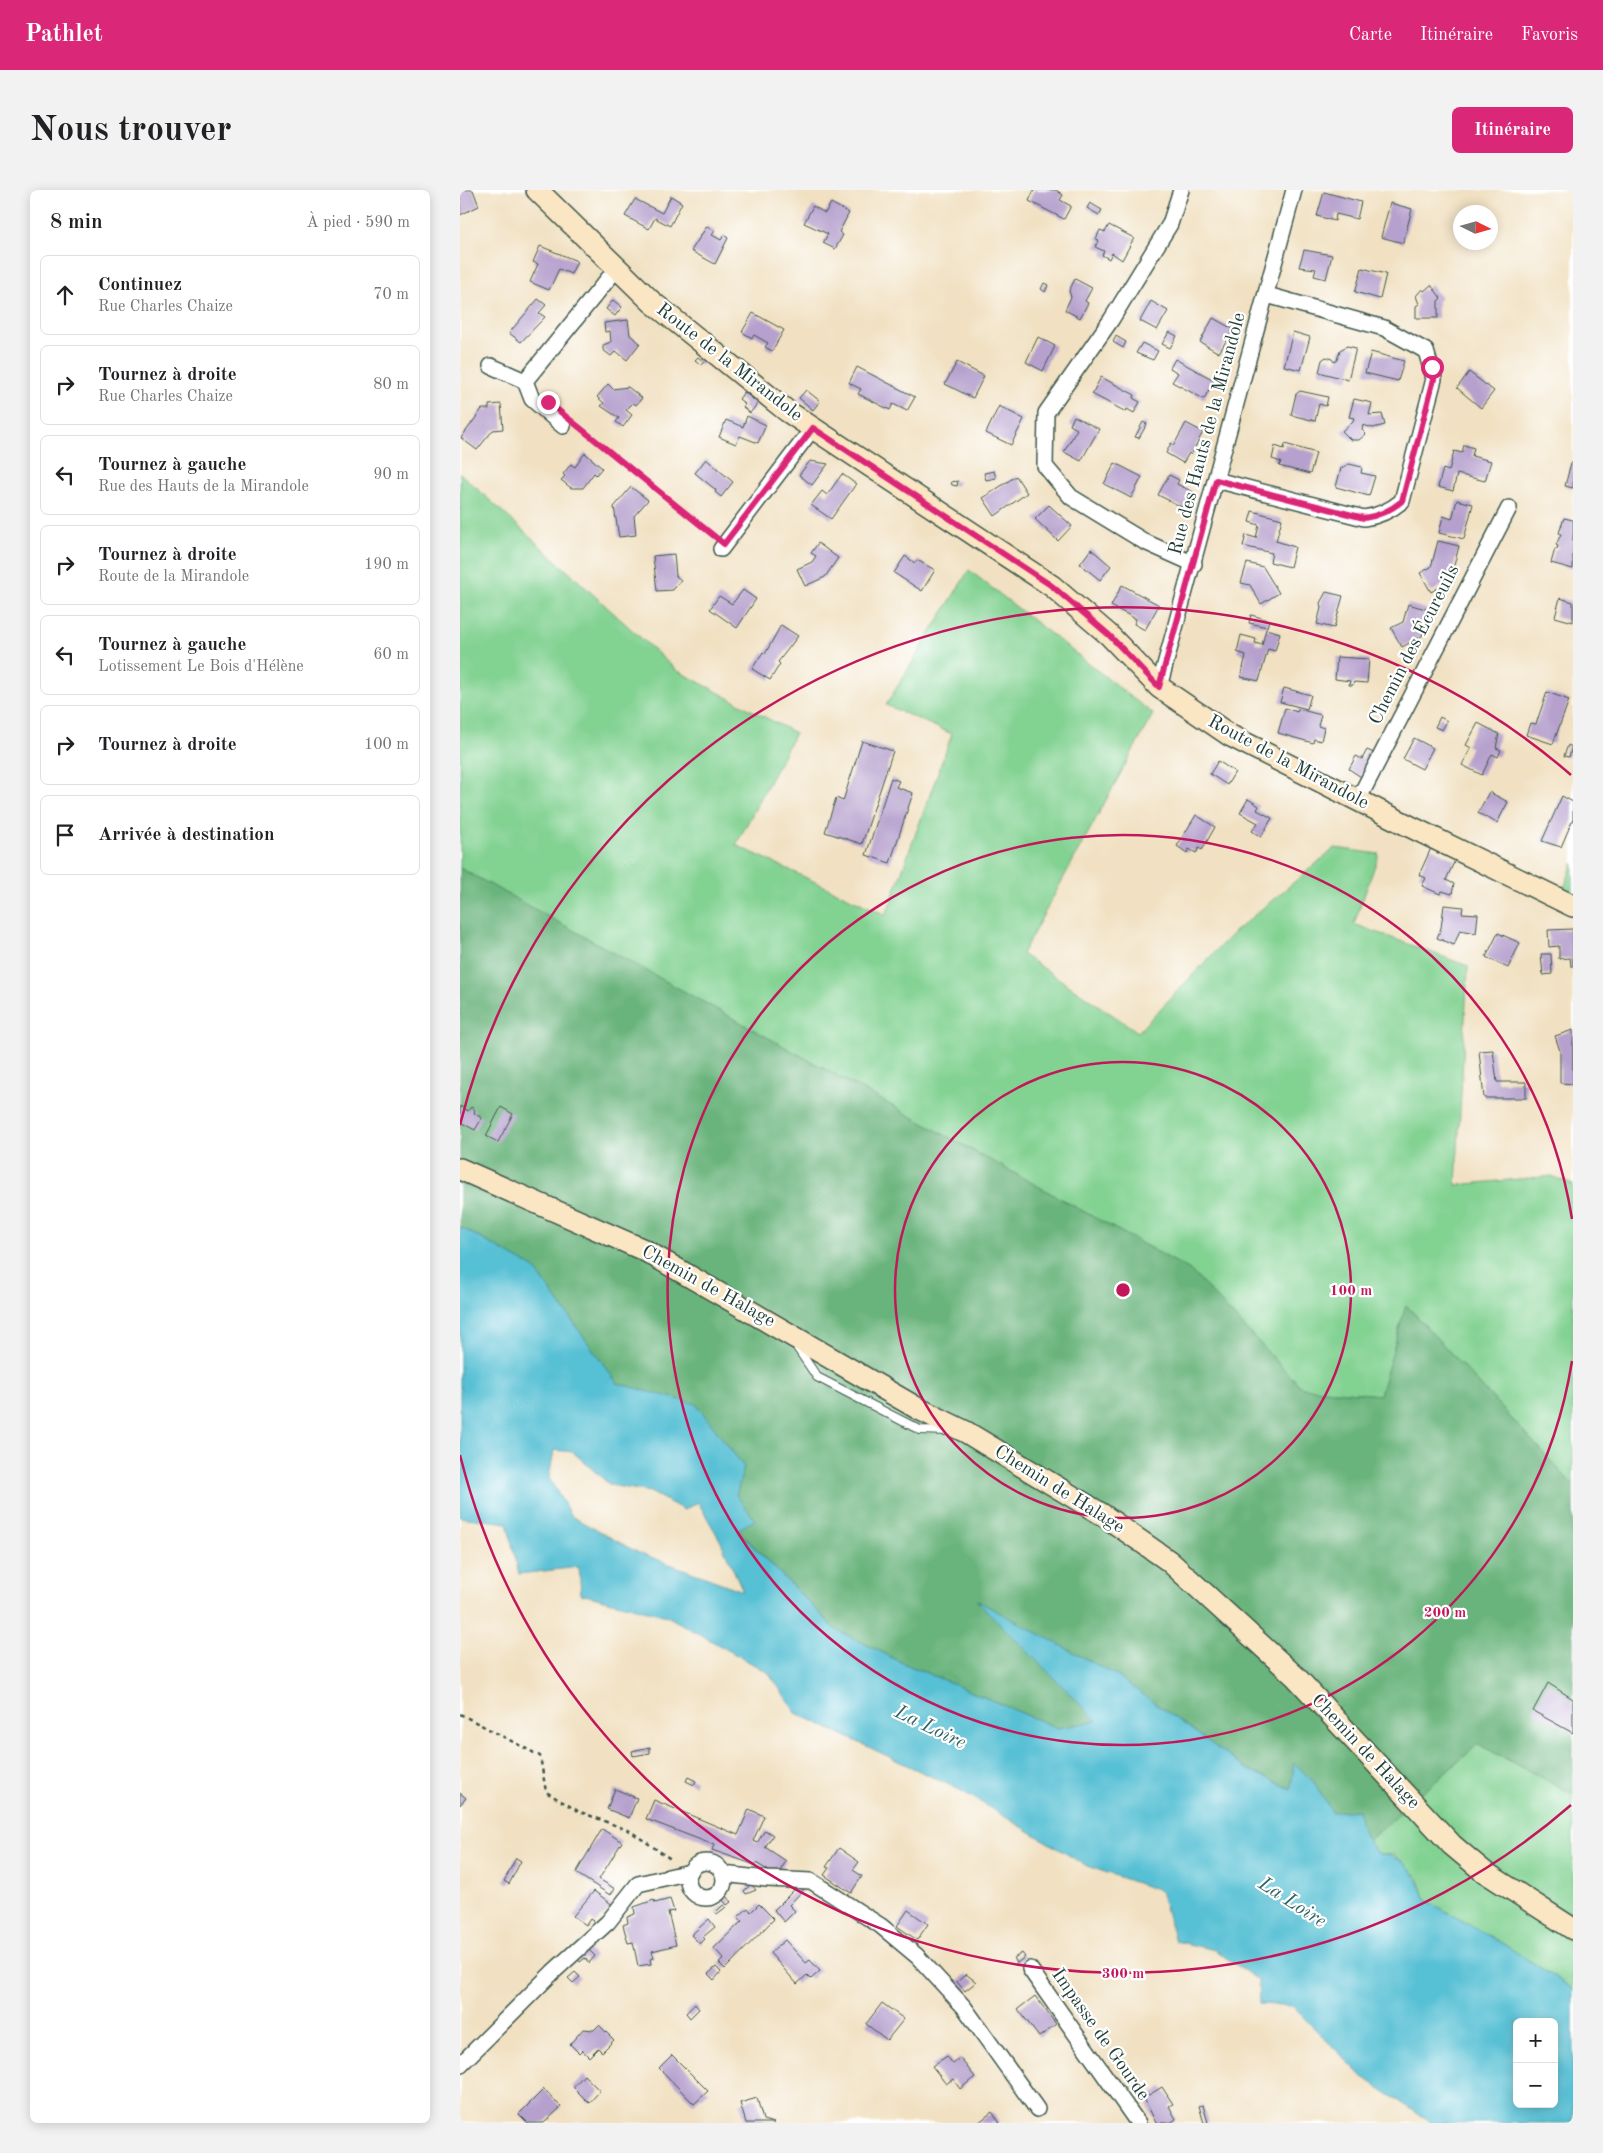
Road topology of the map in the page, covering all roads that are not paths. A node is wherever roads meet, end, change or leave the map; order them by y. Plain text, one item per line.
1 (537, 190) edge
2 (1181, 190) edge
3 (1294, 190) edge
4 (617, 268) junction
5 (1267, 295) junction
6 (491, 366) dead end
7 (525, 381) junction
8 (567, 423) road end
9 (813, 428) junction
10 (1216, 480) junction
11 (1509, 508) dead end
12 (722, 546) road end
13 (1194, 564) junction
14 (1159, 687) junction
15 (1358, 800) junction
16 (1573, 906) edge
17 (460, 1169) edge
18 (690, 1872) junction
19 (723, 1874) junction
20 (1573, 1929) edge
21 (1030, 1969) dead end
22 (460, 2065) edge
23 (1037, 2109) dead end
24 (1138, 2123) edge

1 - 4 main road, Route de la Mirandole
2 - 13 street
3 - 5 street, Rue des Hauts de la Mirandole
4 - 7 street
4 - 9 main road, Route de la Mirandole
5 - 10 street, Rue des Hauts de la Mirandole
5 - 10 street
6 - 7 street
7 - 8 street
9 - 12 street
9 - 14 main road, Route de la Mirandole
10 - 13 street, Rue des Hauts de la Mirandole
11 - 15 street, Chemin des Écureuils
13 - 14 street, Rue des Hauts de la Mirandole
14 - 15 main road, Route de la Mirandole
15 - 16 main road, Route de la Mirandole
17 - 20 main road, Chemin de Halage
18 - 19 street
18 - 19 street
18 - 22 street
19 - 23 street
21 - 24 street, Impasse de Gourde

